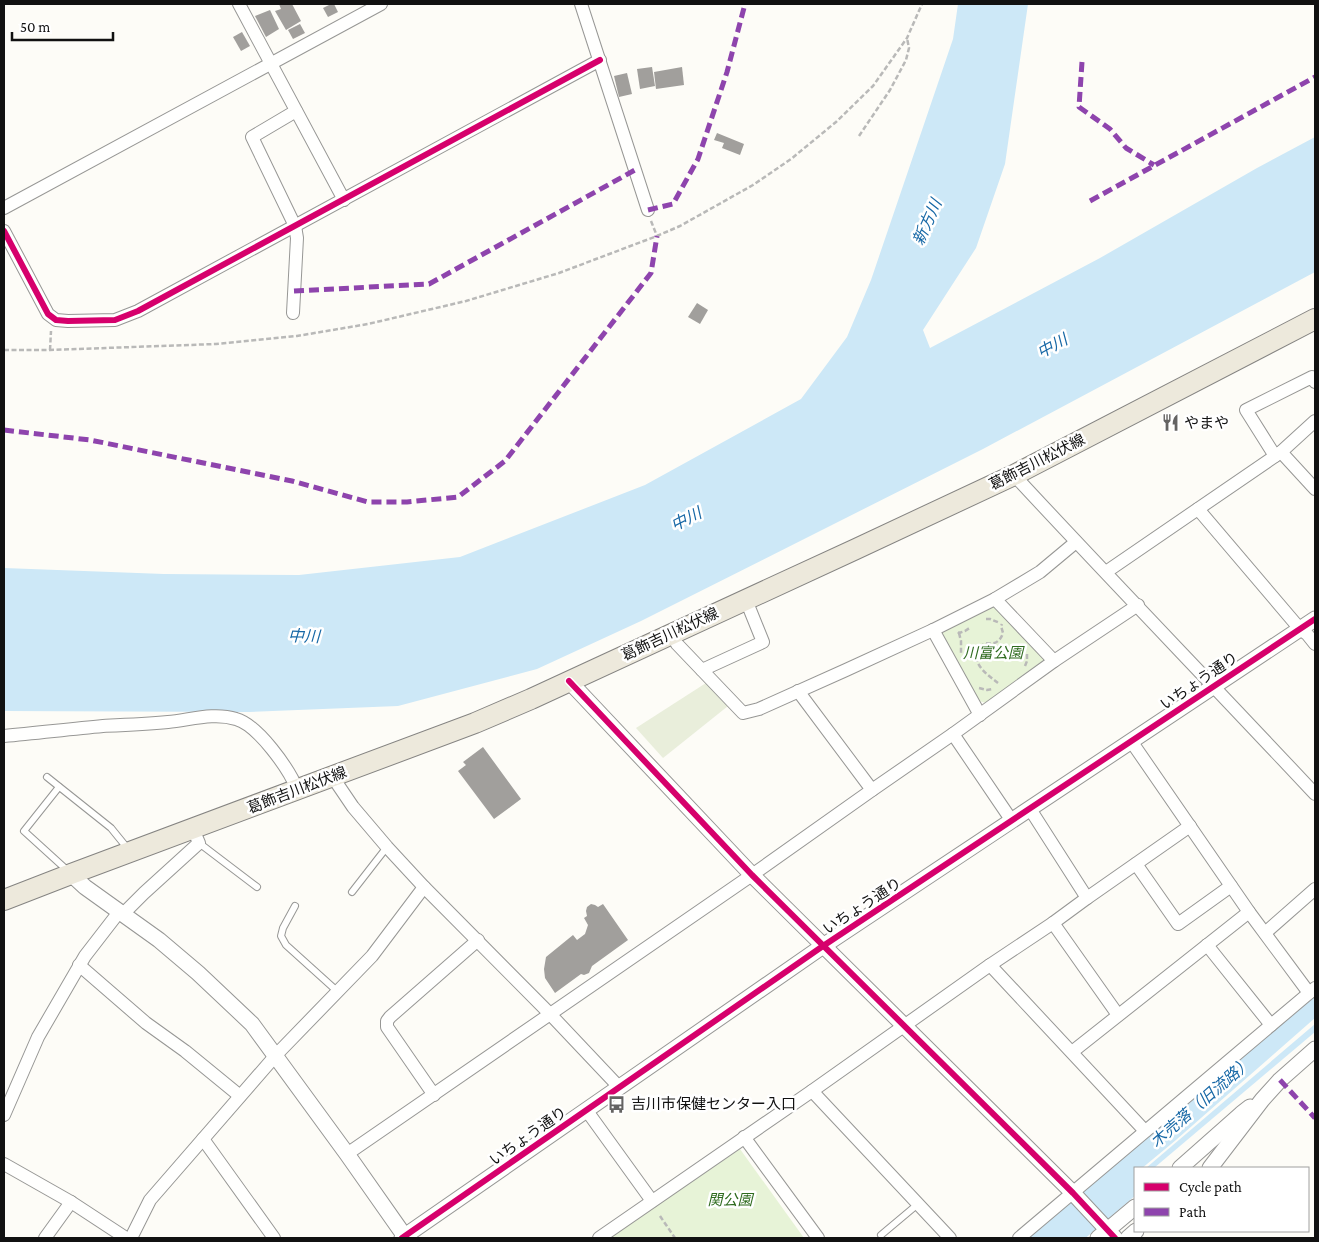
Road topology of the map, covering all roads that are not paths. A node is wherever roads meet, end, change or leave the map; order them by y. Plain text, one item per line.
1 (239, 4) edge
2 (381, 4) edge
3 (581, 4) edge
4 (600, 60) junction
5 (271, 63) junction
6 (296, 111) junction
7 (344, 200) junction
8 (4, 208) edge
9 (649, 215) road end
10 (296, 226) junction
11 (4, 231) edge
12 (293, 312) dead end
13 (1315, 319) edge
14 (1315, 382) edge
15 (1315, 421) edge
16 (1278, 454) junction
17 (1014, 474) junction
18 (1315, 489) edge
19 (1198, 509) junction
20 (1076, 542) junction
21 (1106, 572) junction
22 (995, 598) junction
23 (746, 600) junction
24 (1138, 605) junction
25 (1315, 619) edge
26 (1300, 629) junction
27 (933, 630) junction
28 (672, 633) junction
29 (1315, 644) edge
30 (1054, 661) junction
31 (702, 670) junction
32 (569, 682) junction
33 (1214, 686) junction
34 (798, 692) junction
35 (980, 715) junction
36 (953, 734) junction
37 (4, 736) edge
38 (1131, 742) junction
39 (332, 776) junction
40 (47, 777) dead end
41 (59, 787) junction
42 (297, 789) junction
43 (872, 790) junction
44 (1315, 794) edge
45 (1030, 809) junction
46 (1012, 821) junction
47 (1190, 826) junction
48 (196, 836) junction
49 (387, 847) junction
50 (131, 851) junction
51 (1136, 864) junction
52 (71, 874) junction
53 (752, 875) junction
54 (1231, 886) junction
55 (257, 887) dead end
56 (424, 887) junction
57 (1315, 889) edge
58 (352, 892) dead end
59 (1087, 898) junction
60 (4, 900) edge
61 (295, 906) dead end
62 (1248, 912) junction
63 (121, 913) junction
64 (1053, 923) junction
65 (1264, 933) junction
66 (478, 940) junction
67 (1207, 945) junction
68 (823, 946) junction
69 (79, 965) junction
70 (990, 965) junction
71 (1312, 991) edge
72 (337, 992) junction
73 (550, 1014) junction
74 (1118, 1016) junction
75 (1271, 1025) junction
76 (904, 1026) junction
77 (1315, 1049) edge
78 (1072, 1052) junction
79 (276, 1055) junction
80 (620, 1088) junction
81 (812, 1091) junction
82 (434, 1095) junction
83 (240, 1096) junction
84 (1262, 1100) junction
85 (586, 1111) junction
86 (4, 1115) edge
87 (1145, 1132) junction
88 (744, 1137) junction
89 (204, 1139) junction
90 (348, 1154) junction
91 (4, 1164) edge
92 (1181, 1167) edge
93 (1211, 1167) edge
94 (1076, 1196) junction
95 (71, 1202) junction
96 (652, 1202) junction
97 (918, 1204) junction
98 (1134, 1207) edge
99 (1106, 1233) edge
100 (881, 1235) dead end
101 (45, 1238) edge
102 (126, 1238) edge
103 (131, 1238) edge
104 (274, 1238) edge
105 (404, 1238) edge
106 (599, 1238) edge
107 (818, 1238) edge
108 (950, 1238) edge
109 (1019, 1238) edge

1 - 5 street
2 - 5 street
3 - 4 street
4 - 7 street
4 - 9 street
5 - 6 street
5 - 8 street
6 - 7 street
6 - 10 street
7 - 10 street
10 - 11 street
10 - 12 street
13 - 17 main road, 葛飾吉川松伏線
14 - 16 street
15 - 16 street
16 - 18 street
16 - 19 street
17 - 20 street
17 - 23 main road, 葛飾吉川松伏線
19 - 21 street
19 - 26 street
20 - 21 street
20 - 22 street
21 - 24 street
22 - 27 street
22 - 30 street
23 - 28 main road, 葛飾吉川松伏線
23 - 31 street
24 - 30 street
24 - 33 street
25 - 26 street, いちょう通り
26 - 29 street
26 - 33 street, いちょう通り
27 - 34 street
27 - 35 street
28 - 31 street
28 - 32 main road, 葛飾吉川松伏線
30 - 35 street
31 - 34 street
32 - 39 main road, 葛飾吉川松伏線
32 - 53 street
33 - 38 street, いちょう通り
33 - 44 street
34 - 43 street
35 - 36 street
36 - 43 street
36 - 46 street
37 - 42 street
38 - 45 street, いちょう通り
38 - 47 street
39 - 42 main road, 葛飾吉川松伏線
39 - 49 street
40 - 41 lane
41 - 50 lane
41 - 52 lane
42 - 48 main road, 葛飾吉川松伏線
43 - 53 street
45 - 46 street, いちょう通り
45 - 59 street
46 - 68 street, いちょう通り
47 - 51 street
47 - 54 street
48 - 50 main road, 葛飾吉川松伏線
48 - 55 lane
48 - 63 street
49 - 56 street
49 - 58 lane
50 - 52 main road, 葛飾吉川松伏線
51 - 54 street
51 - 59 street
52 - 60 main road, 葛飾吉川松伏線
52 - 63 street
53 - 68 street
53 - 73 street
54 - 62 street
56 - 66 street
56 - 72 street
57 - 65 street
59 - 64 street
61 - 72 lane
62 - 65 street
62 - 67 street
63 - 69 street
63 - 79 street
64 - 70 street
64 - 74 street
65 - 71 street
66 - 73 street
66 - 82 street
67 - 74 street
67 - 75 street
68 - 76 street
68 - 80 street, いちょう通り
69 - 83 street
69 - 86 street
70 - 76 street
70 - 78 street
71 - 75 street
72 - 79 street
73 - 80 street
73 - 82 street
74 - 78 street
75 - 87 street
76 - 81 street
76 - 94 street
77 - 84 street
78 - 87 street
79 - 83 street
79 - 90 street
80 - 85 street, いちょう通り
81 - 88 street
81 - 97 street
82 - 90 street
83 - 89 street
84 - 92 street
84 - 93 street
85 - 96 street
85 - 105 street, いちょう通り
87 - 94 street
88 - 96 street
88 - 107 street
89 - 103 street
89 - 104 street
90 - 105 street
91 - 95 street
94 - 99 street
94 - 109 street
95 - 101 street
95 - 102 street
96 - 106 street
97 - 100 lane
97 - 108 street
98 - 99 street

